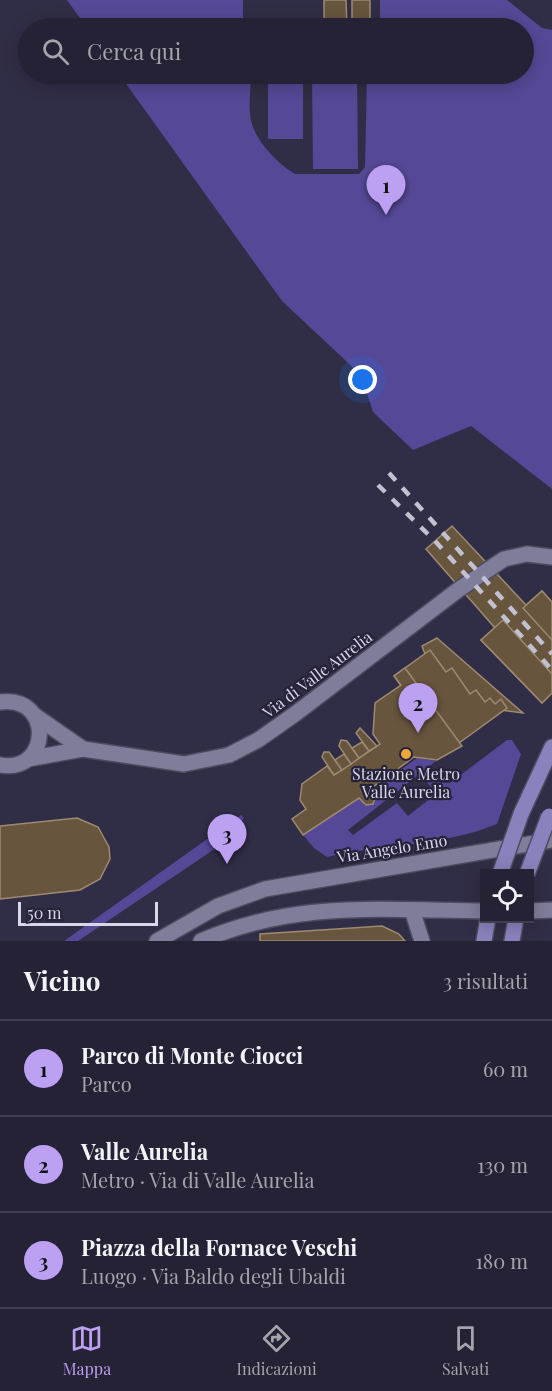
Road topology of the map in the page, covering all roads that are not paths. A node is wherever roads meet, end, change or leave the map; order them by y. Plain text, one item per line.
1 (552, 558) edge
2 (3, 699) edge
3 (34, 715) junction
4 (552, 747) edge
5 (83, 749) junction
6 (28, 759) junction
7 (0, 765) edge
8 (551, 813) edge
9 (552, 840) edge
10 (501, 869) edge
11 (529, 869) edge
12 (412, 910) junction
13 (552, 910) edge
14 (480, 911) edge
15 (534, 911) edge
16 (487, 923) edge
17 (515, 923) edge
18 (157, 941) edge
19 (201, 941) edge
20 (422, 941) edge
21 (484, 941) edge
22 (512, 941) edge

1 - 5 street, Via di Valle Aurelia
2 - 3 street, Via di Valle Aurelia
3 - 5 street, Via di Valle Aurelia
3 - 6 street
4 - 10 main road, bridge
5 - 6 street, Via di Valle Aurelia
6 - 7 street, Via di Valle Aurelia
8 - 11 main road, bridge
9 - 18 street, Via Angelo Emo
12 - 14 street
12 - 19 street
12 - 20 street
13 - 15 street
16 - 21 main road
17 - 22 main road

